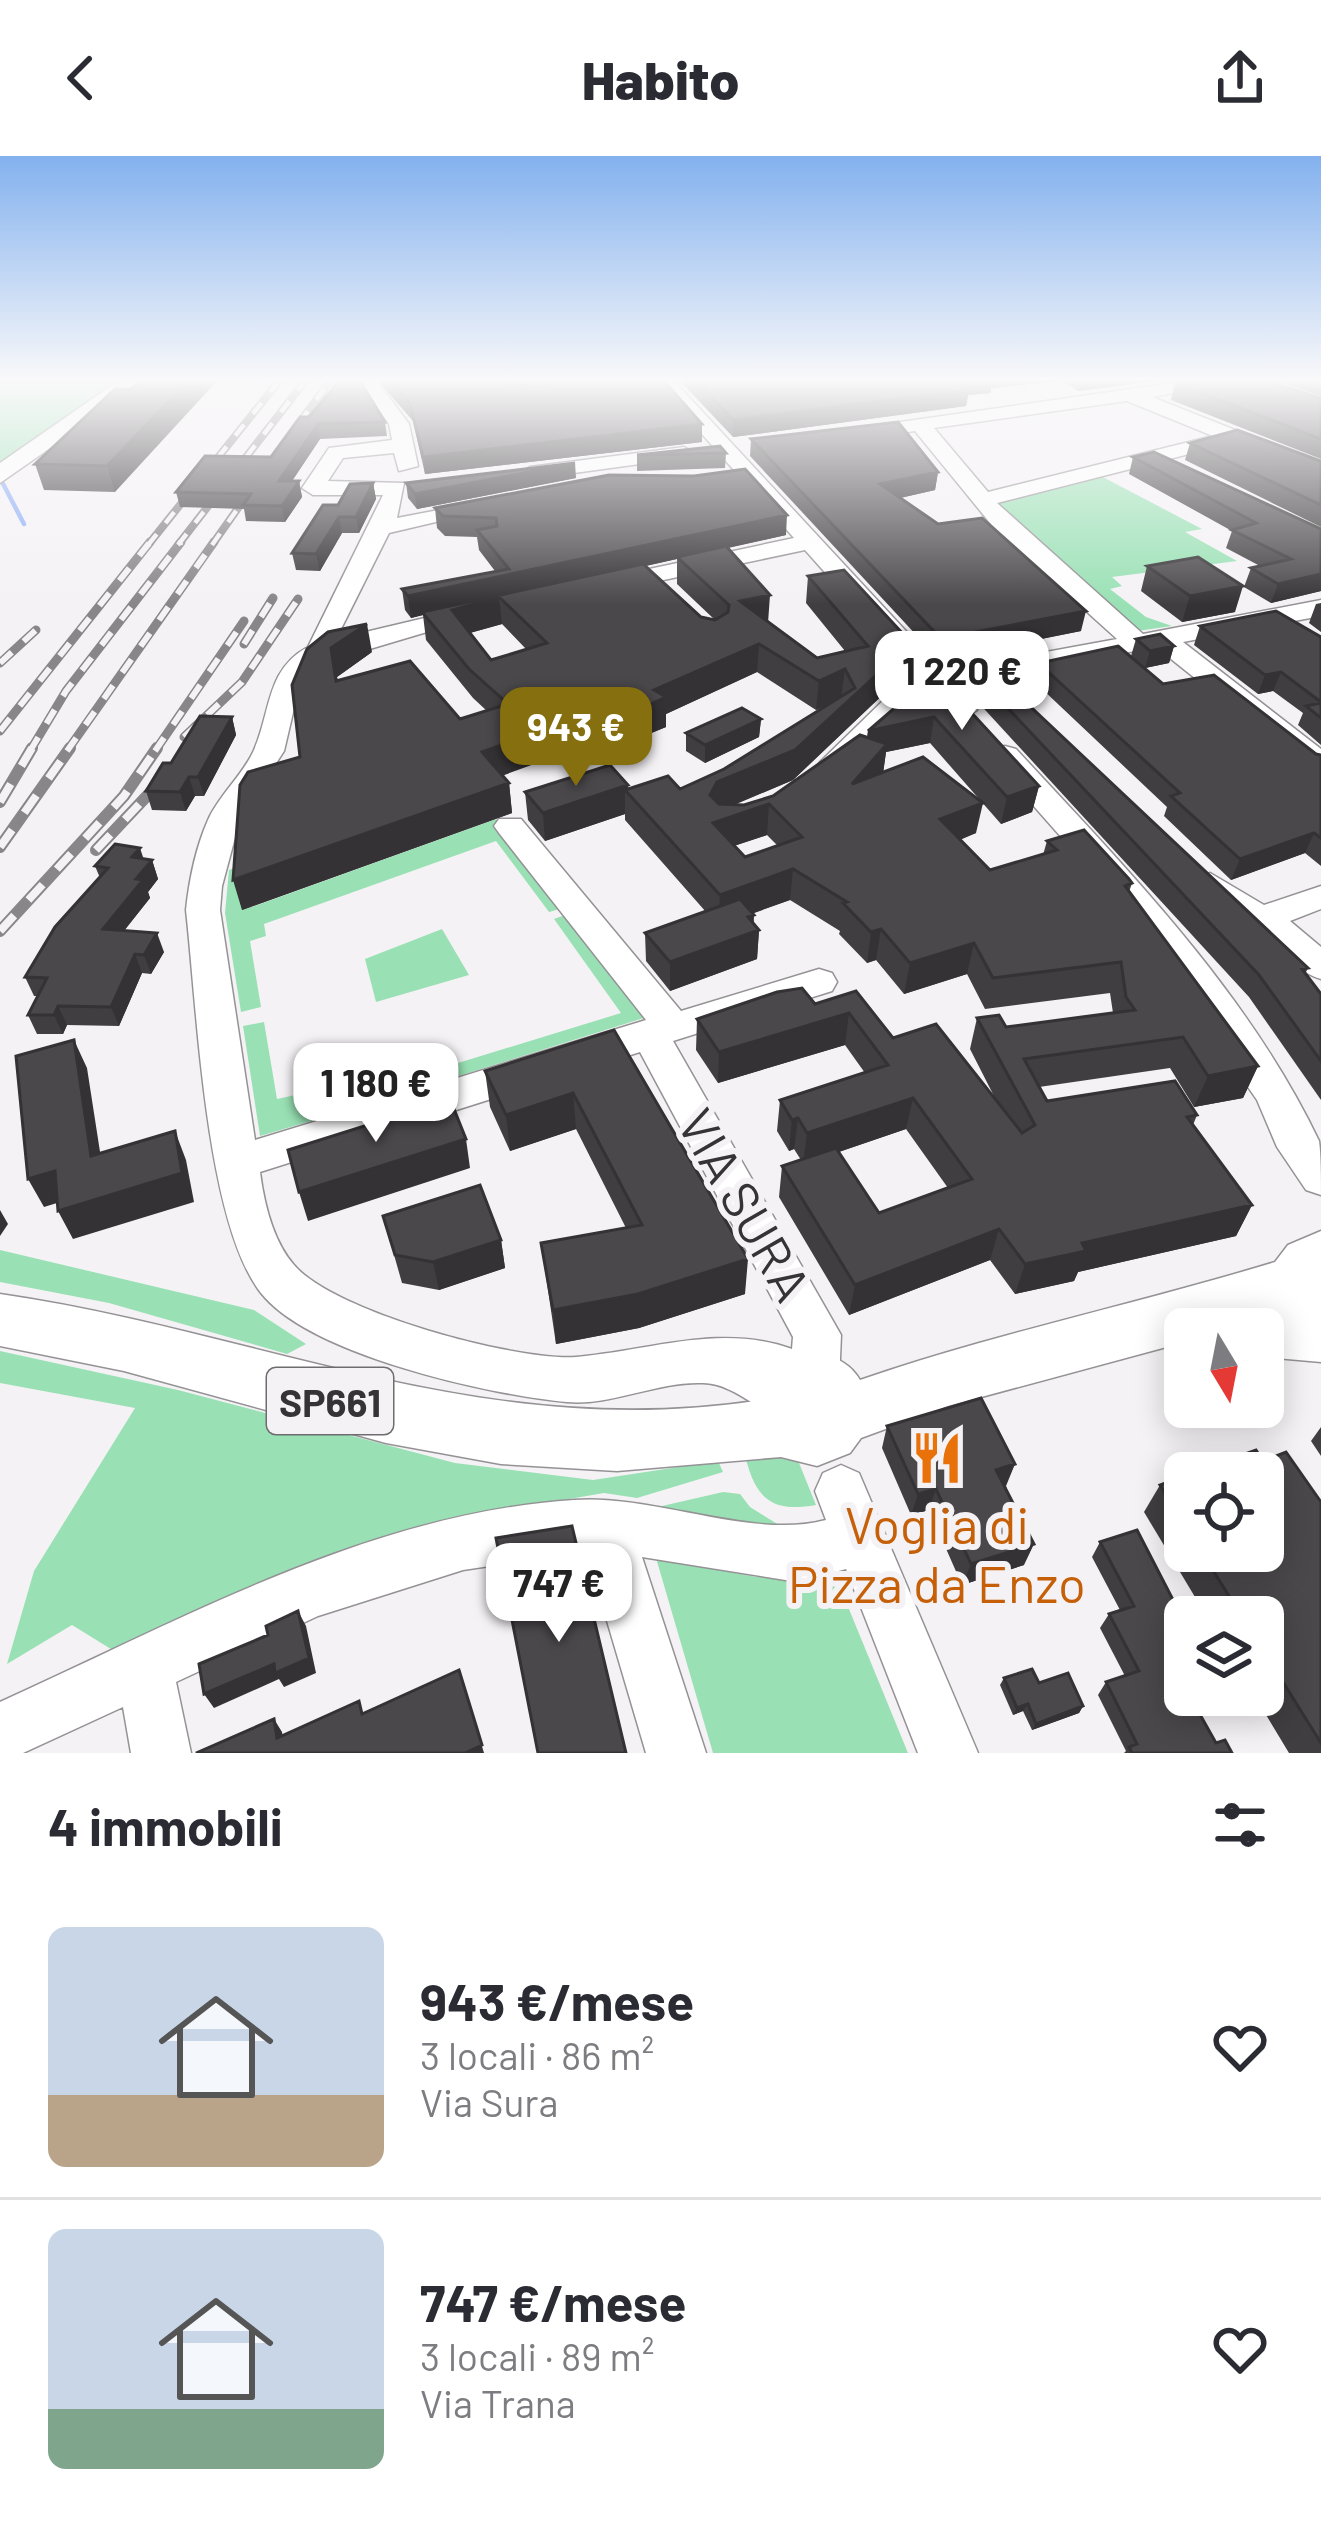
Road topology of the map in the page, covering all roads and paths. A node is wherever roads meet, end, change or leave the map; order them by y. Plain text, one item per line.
1 (28, 456) edge
2 (332, 456) edge
3 (371, 456) edge
4 (401, 456) edge
5 (669, 456) edge
6 (740, 456) edge
7 (947, 456) edge
8 (1150, 456) joint
9 (1276, 456) edge
10 (1321, 472) edge
11 (3, 473) edge
12 (611, 473) junction
13 (511, 475) edge
14 (1189, 475) edge
15 (751, 477) junction
16 (650, 482) edge
17 (713, 482) edge
18 (409, 487) junction
19 (550, 495) edge
20 (985, 499) junction
21 (510, 502) edge
22 (380, 528) junction
23 (809, 542) junction
24 (649, 576) junction
25 (586, 590) edge
26 (1232, 593) edge
27 (680, 606) edge
28 (503, 608) edge
29 (1321, 608) edge
30 (1269, 616) junction
31 (1305, 637) edge
32 (1148, 639) junction
33 (323, 650) junction
34 (987, 670) junction
35 (937, 681) junction
36 (1023, 702) edge
37 (1321, 764) edge
38 (806, 791) edge
39 (510, 826) dead end
40 (1183, 858) edge
41 (1321, 897) edge
42 (1264, 918) junction
43 (1321, 966) edge
44 (819, 982) dead end
45 (660, 1029) junction
46 (1275, 1095) junction
47 (1321, 1133) edge
48 (238, 1162) junction
49 (1321, 1178) edge
50 (0, 1320) edge
51 (1164, 1329) edge
52 (815, 1410) junction
53 (852, 1515) junction
54 (606, 1527) junction
55 (144, 1666) junction
56 (0, 1733) edge
57 (160, 1753) edge
58 (676, 1753) edge
59 (948, 1753) edge

1 - 11 main road
2 - 18 street
3 - 18 street
4 - 18 street
5 - 12 street
6 - 15 street
7 - 20 street
8 - 14 street
8 - 20 street
9 - 10 street
12 - 13 street
12 - 16 street
12 - 19 street
15 - 17 street
15 - 23 street
18 - 22 street
20 - 32 street
21 - 22 street
22 - 33 street
23 - 24 street
23 - 35 street
24 - 25 street
24 - 27 street
26 - 30 street
28 - 33 street
29 - 30 street
30 - 31 street
30 - 32 street
32 - 34 street
32 - 37 street
33 - 48 street
34 - 35 street
34 - 36 street
35 - 38 street
35 - 46 street
39 - 45 street, VIA SURA
40 - 42 street
41 - 42 street
42 - 43 street
44 - 45 street
45 - 48 street
45 - 52 street, VIA SURA
46 - 47 street
46 - 49 street
48 - 52 street
50 - 52 main road, SP661
51 - 52 main road, SP661
52 - 53 street
53 - 54 street
53 - 59 street
54 - 55 street
54 - 58 street
55 - 56 street
55 - 57 street

